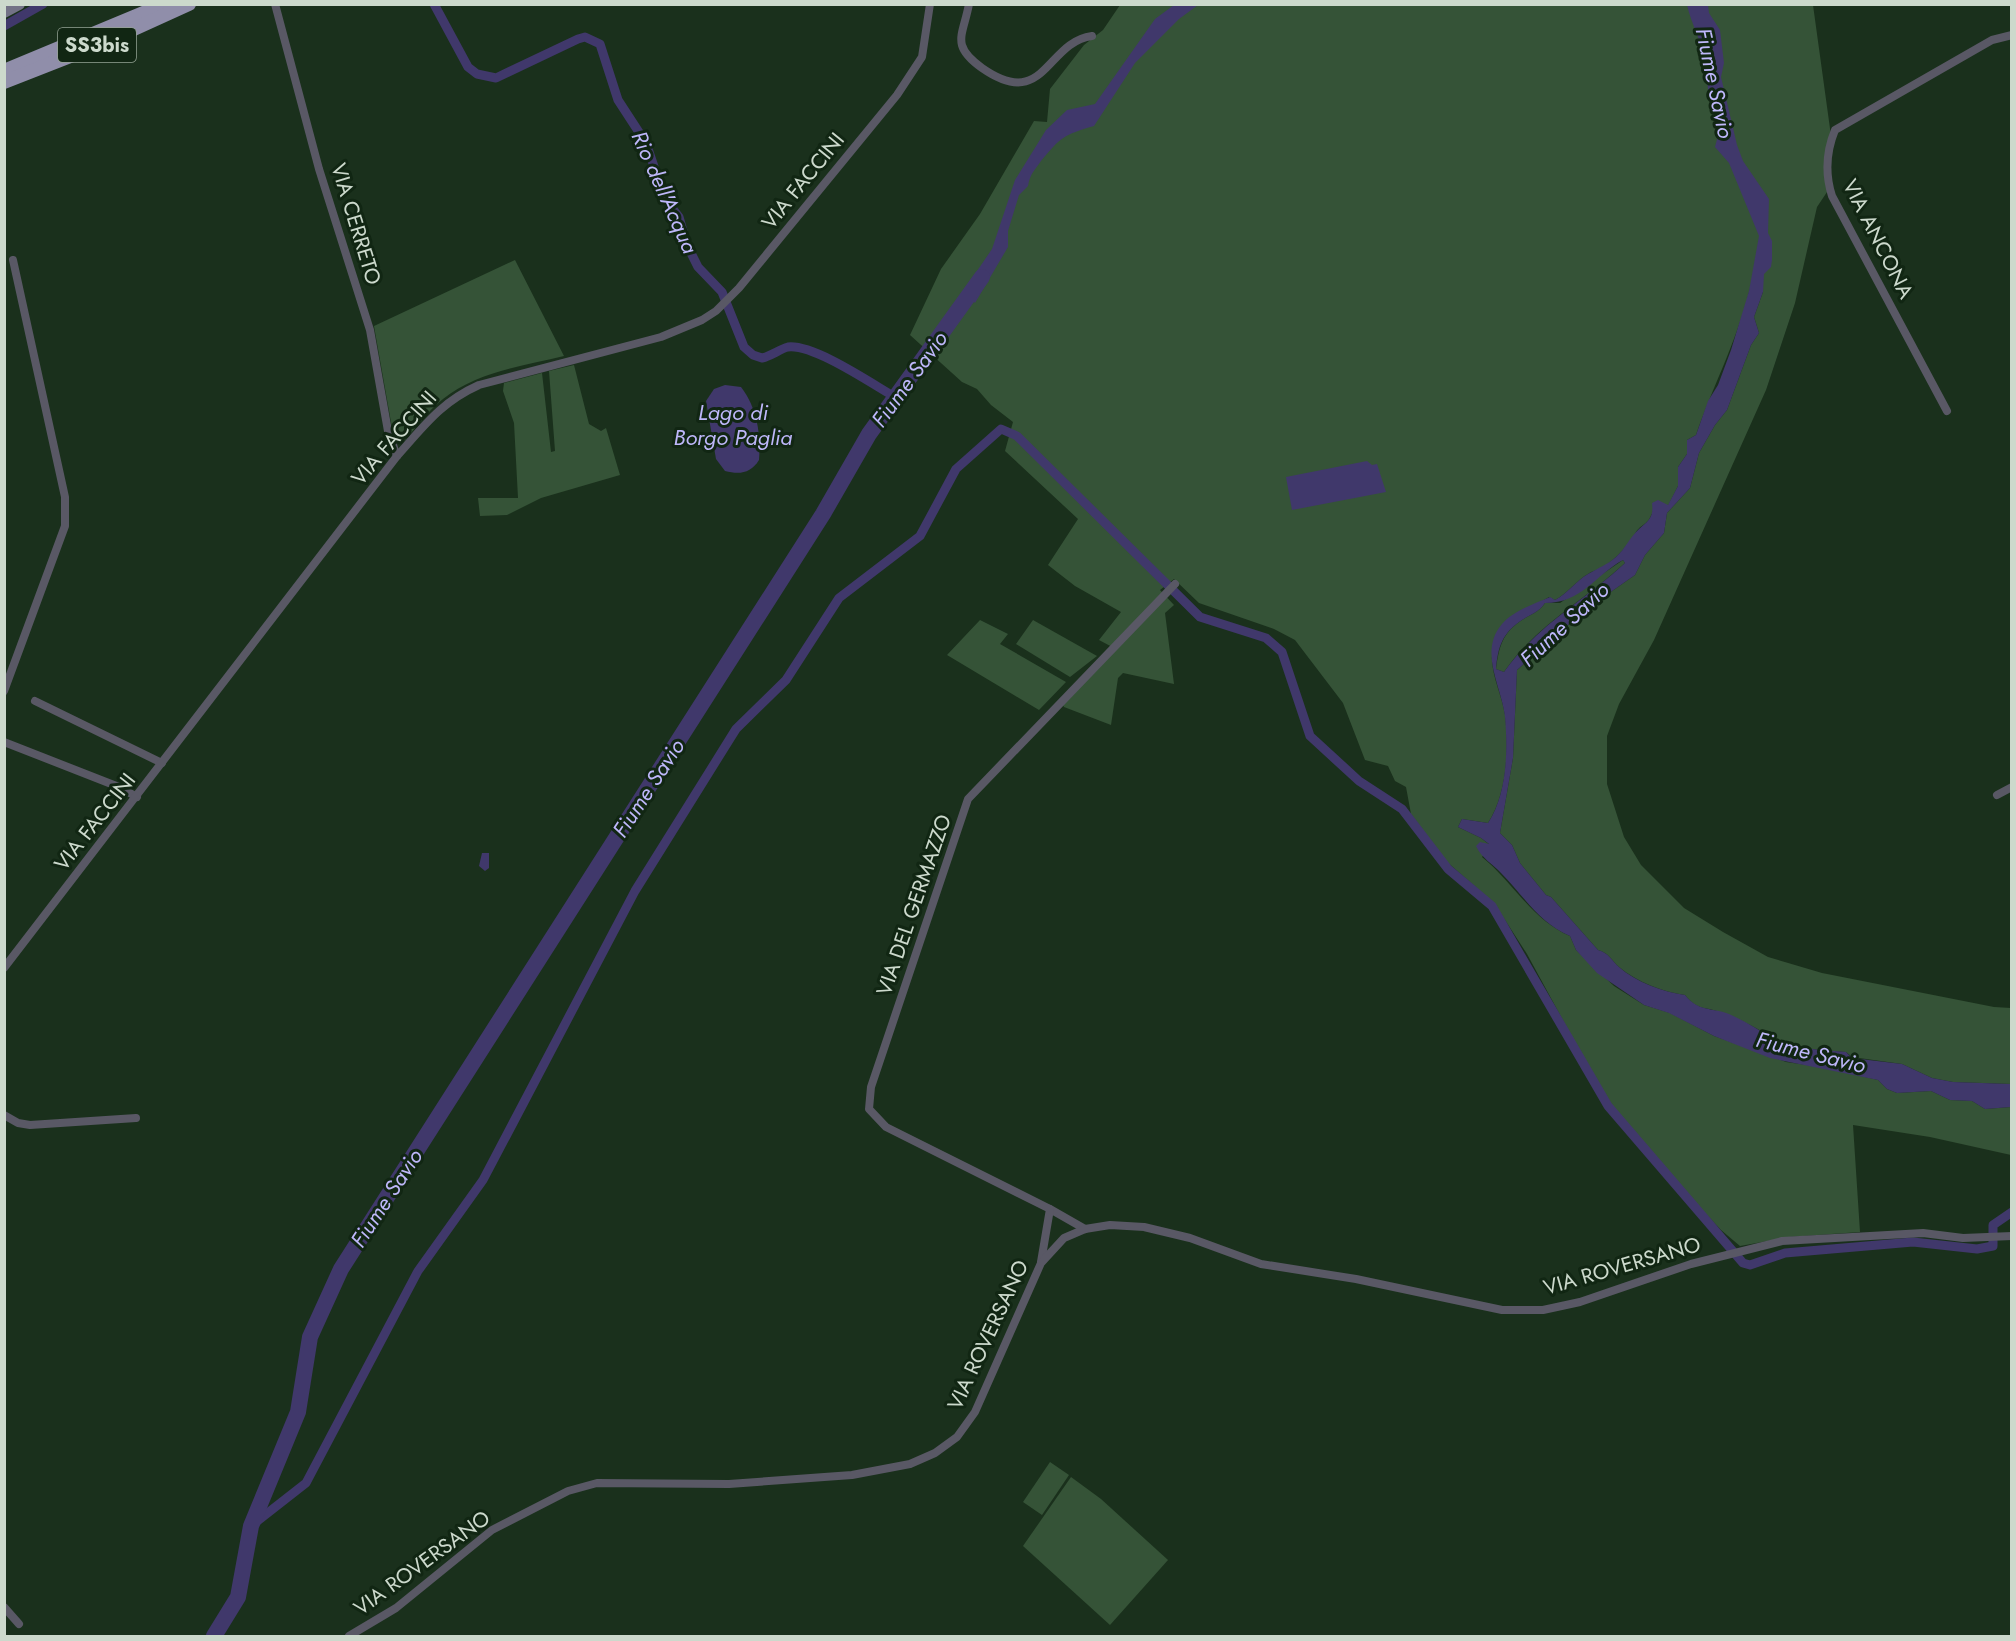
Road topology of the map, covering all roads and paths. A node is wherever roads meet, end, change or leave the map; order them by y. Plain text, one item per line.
1 (19, 4) edge
2 (165, 4) edge
3 (189, 4) edge
4 (275, 4) edge
5 (930, 4) edge
6 (969, 4) edge
7 (4, 12) edge
8 (2012, 35) edge
9 (1092, 36) dead end
10 (4, 71) edge
11 (4, 82) edge
12 (13, 260) dead end
13 (1947, 411) dead end
14 (397, 456) junction
15 (1175, 584) dead end
16 (4, 691) edge
17 (35, 701) dead end
18 (4, 742) edge
19 (162, 763) junction
20 (2012, 787) edge
21 (1997, 795) dead end
22 (137, 797) junction
23 (4, 968) edge
24 (4, 1115) edge
25 (136, 1118) dead end
26 (1050, 1209) junction
27 (1085, 1229) junction
28 (2012, 1236) edge
29 (1041, 1263) junction
30 (4, 1607) edge
31 (19, 1624) dead end
32 (349, 1636) edge

1 - 7 main road
2 - 10 highway, SS3bis
3 - 11 highway, SS3bis
4 - 14 street, VIA CERRETO
5 - 14 street, VIA FACCINI
6 - 9 street
8 - 13 street, VIA ANCONA
12 - 16 street
14 - 19 street, VIA FACCINI
15 - 26 street, VIA DEL GERMAZZO
17 - 19 street
18 - 22 street
19 - 22 street, VIA FACCINI
20 - 21 street
22 - 23 street, VIA FACCINI
24 - 25 street
26 - 27 street, VIA DEL GERMAZZO
26 - 29 street
27 - 28 street, VIA ROVERSANO
27 - 29 street, VIA ROVERSANO
29 - 32 street, VIA ROVERSANO
30 - 31 street

